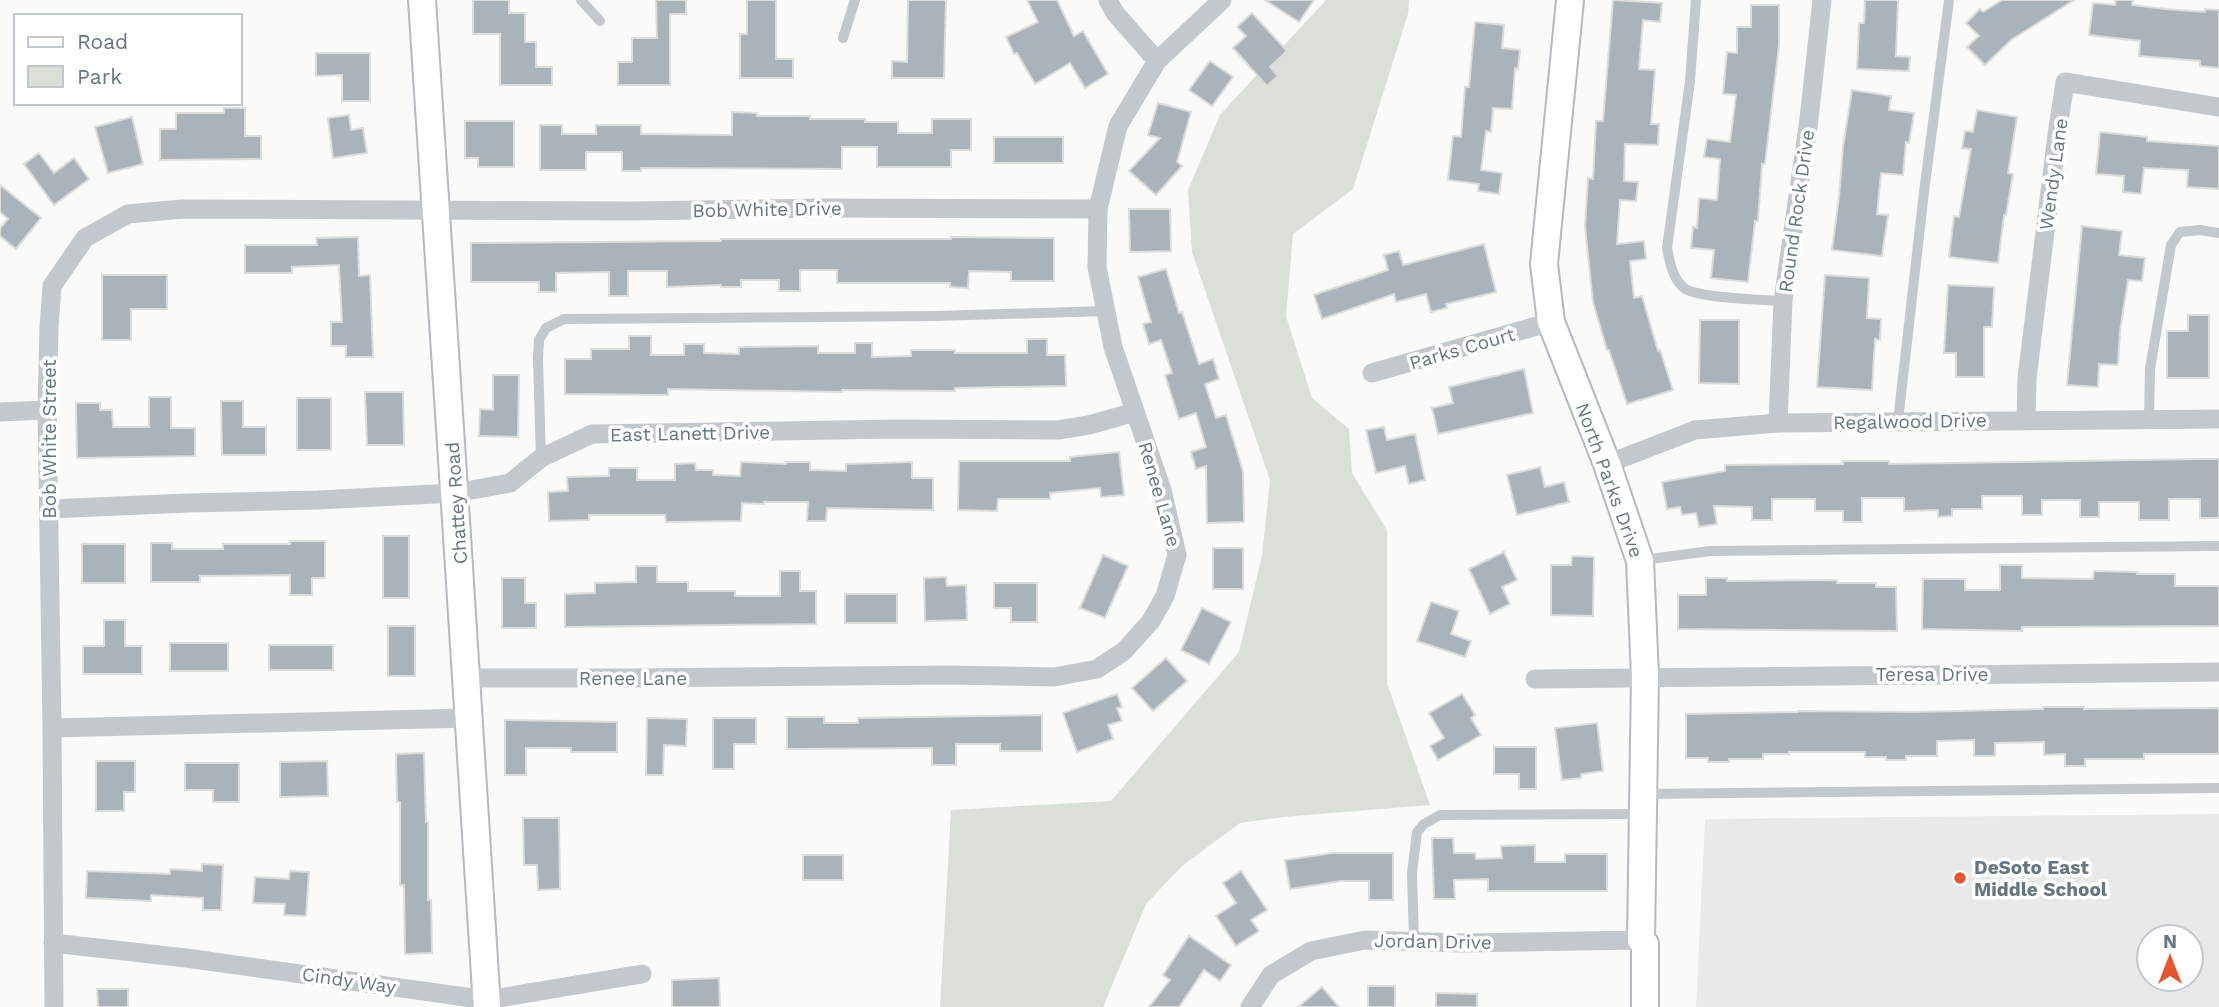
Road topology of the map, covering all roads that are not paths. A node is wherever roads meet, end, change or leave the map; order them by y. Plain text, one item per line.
1 (422, 0) edge
2 (581, 0) edge
3 (855, 0) edge
4 (1108, 0) edge
5 (1222, 0) edge
6 (1570, 0) edge
7 (1696, 0) edge
8 (1822, 0) edge
9 (1948, 0) edge
10 (600, 21) dead end
11 (843, 38) dead end
12 (1157, 61) junction
13 (2219, 107) edge
14 (1098, 209) junction
15 (436, 210) junction
16 (2219, 233) edge
17 (1783, 302) junction
18 (1106, 311) junction
19 (1551, 322) junction
20 (1372, 373) dead end
21 (47, 411) junction
22 (0, 412) edge
23 (1135, 412) junction
24 (2149, 419) junction
25 (2219, 419) edge
26 (2026, 420) junction
27 (1898, 421) junction
28 (1778, 423) junction
29 (541, 458) junction
30 (1607, 464) junction
31 (455, 492) junction
32 (49, 509) junction
33 (2219, 546) edge
34 (1640, 561) junction
35 (2219, 672) edge
36 (1645, 676) junction
37 (467, 678) junction
38 (1535, 679) dead end
39 (468, 718) junction
40 (52, 728) junction
41 (2219, 788) edge
42 (1644, 804) junction
43 (1642, 940) junction
44 (1414, 942) junction
45 (53, 943) junction
46 (642, 974) dead end
47 (487, 1004) edge
48 (54, 1007) edge
49 (1250, 1007) edge
50 (1645, 1007) edge

1 - 15 street, Chattey Road
2 - 10 lane
3 - 11 lane
4 - 12 street
5 - 12 street, Renee Lane
6 - 19 street, North Parks Drive
7 - 17 lane
8 - 17 street, Round Rock Drive
9 - 27 lane
12 - 14 street, Renee Lane
13 - 26 street, Wendy Lane
14 - 15 street, Bob White Drive
14 - 18 street, Renee Lane
15 - 21 street, Bob White Street
15 - 31 street, Chattey Road
16 - 24 lane
17 - 28 street, Round Rock Drive
18 - 23 street, Renee Lane
18 - 29 lane
19 - 20 street, Parks Court
19 - 30 street, North Parks Drive
21 - 22 street
21 - 32 street, Bob White Street
23 - 29 street, East Lanett Drive
23 - 37 street, Renee Lane
24 - 25 street, Regalwood Drive
24 - 26 street, Regalwood Drive
26 - 27 street, Regalwood Drive
27 - 28 street, Regalwood Drive
28 - 30 street, Regalwood Drive
29 - 31 street, East Lanett Drive
30 - 34 street, North Parks Drive
31 - 32 street, East Lanett Drive
31 - 37 street, Chattey Road
32 - 40 street, Bob White Street
33 - 34 lane
34 - 36 street, North Parks Drive
35 - 36 street, Teresa Drive
36 - 38 street, Teresa Drive
36 - 42 street, North Parks Drive
37 - 39 street, Chattey Road
39 - 40 street
39 - 47 street, Chattey Road
40 - 45 street, Bob White Street
41 - 42 lane
42 - 43 street, North Parks Drive
42 - 44 lane
43 - 44 street, Jordan Drive
43 - 50 street, North Parks Drive
44 - 49 street, Jordan Drive
45 - 47 street, Cindy Way
45 - 48 street, Bob White Street
46 - 47 street, Cindy Way

